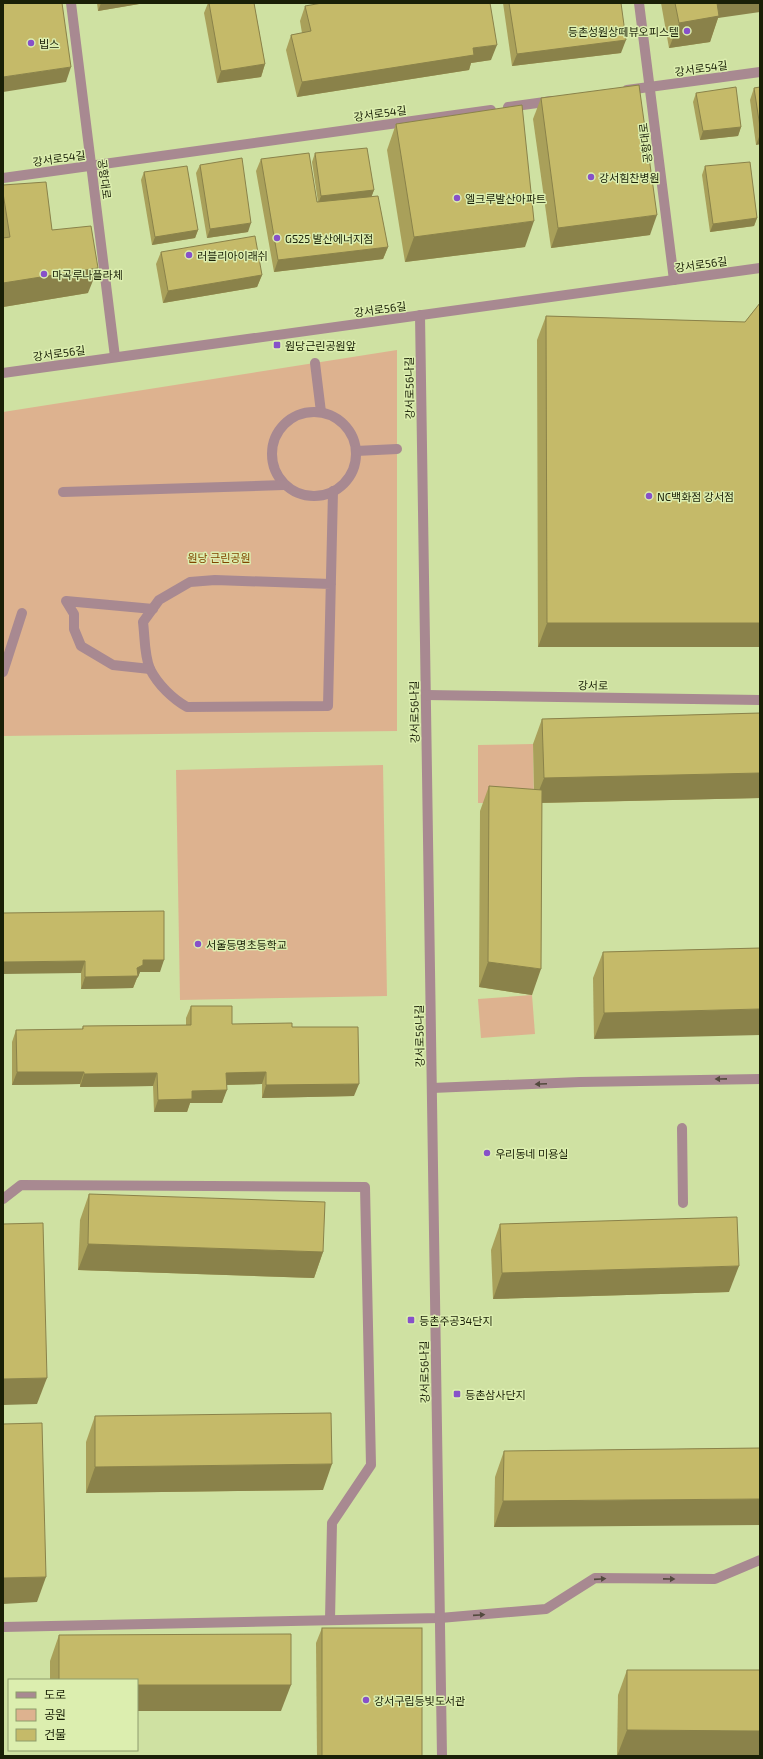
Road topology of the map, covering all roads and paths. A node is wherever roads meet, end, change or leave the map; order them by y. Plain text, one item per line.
1 (71, 3) edge
2 (639, 3) edge
3 (760, 72) edge
4 (650, 87) junction
5 (619, 92) edge
6 (564, 99) edge
7 (91, 166) junction
8 (3, 178) edge
9 (760, 268) edge
10 (674, 280) junction
11 (420, 315) junction
12 (115, 357) junction
13 (315, 363) dead end
14 (3, 373) edge
15 (321, 412) junction
16 (397, 449) dead end
17 (356, 451) junction
18 (284, 485) junction
19 (63, 492) dead end
20 (333, 492) junction
21 (331, 584) junction
22 (153, 609) junction
23 (22, 613) dead end
24 (150, 669) junction
25 (3, 672) edge
26 (426, 695) junction
27 (760, 700) edge
28 (760, 1079) edge
29 (432, 1088) junction
30 (682, 1128) dead end
31 (3, 1198) edge
32 (683, 1203) dead end
33 (760, 1560) edge
34 (440, 1618) junction
35 (330, 1620) junction
36 (3, 1627) edge
37 (442, 1756) edge

1 - 7 street, 공항대로
2 - 4 street, 공항대로
3 - 4 street, 강서로54길
4 - 5 street, 강서로54길
4 - 10 street, 공항대로
6 - 7 street, 강서로54길
7 - 8 street, 강서로54길
7 - 12 street, 공항대로
9 - 10 street, 강서로56길
10 - 11 street, 강서로56길
11 - 12 street, 강서로56길
11 - 26 street, 강서로56나길
12 - 14 street, 강서로56길
13 - 15 street
15 - 17 street
15 - 18 street
16 - 17 street
17 - 20 street
18 - 19 street
18 - 20 street
20 - 21 street
21 - 22 street
21 - 24 street
22 - 24 street
22 - 24 street
23 - 25 street
26 - 27 street, 강서로
26 - 29 street, 강서로56나길
28 -> 29 street
29 - 34 street, 강서로56나길
30 - 32 street
31 - 35 street
34 -> 33 street
34 - 35 street
34 - 37 street, 강서로56나길
35 - 36 street

